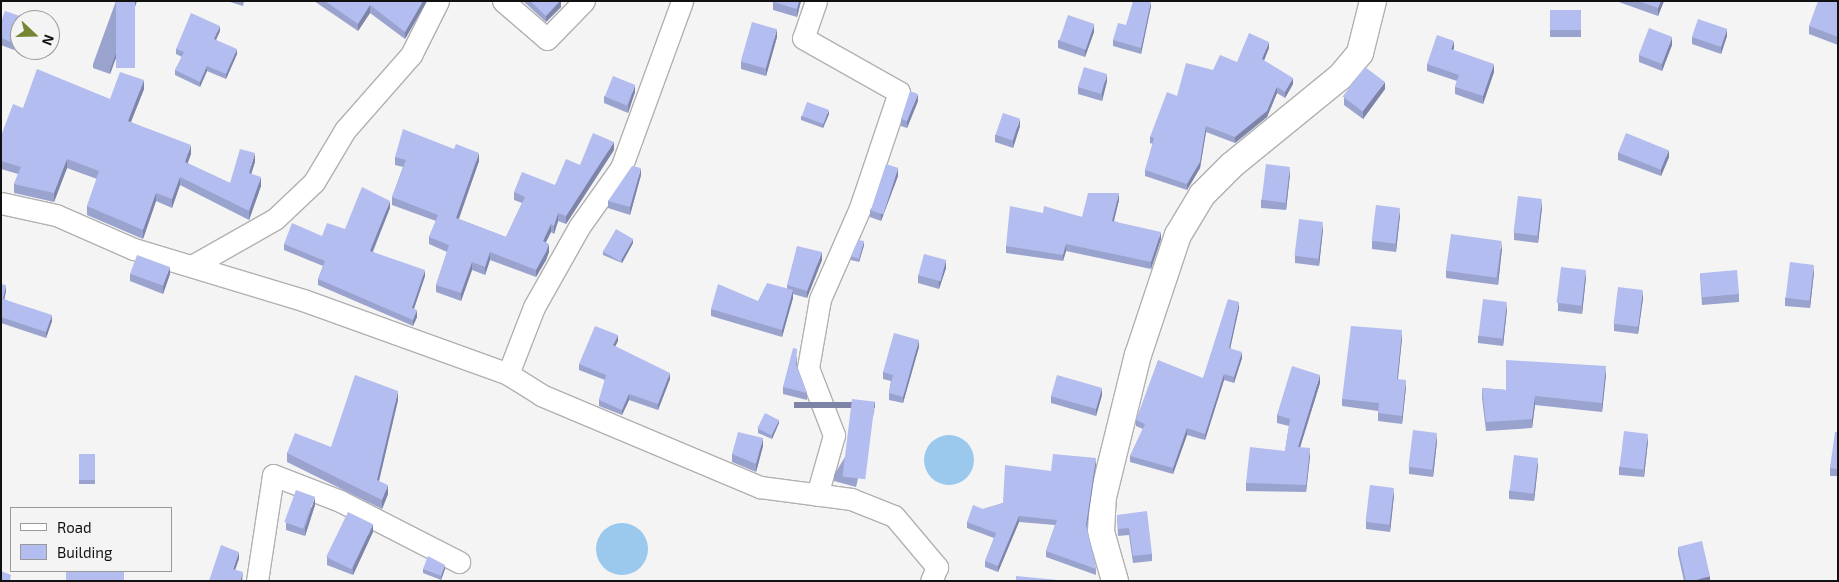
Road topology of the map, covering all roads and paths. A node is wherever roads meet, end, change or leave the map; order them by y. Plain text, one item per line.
1 (438, 1) edge
2 (503, 1) edge
3 (584, 1) edge
4 (682, 1) edge
5 (816, 1) edge
6 (1373, 1) edge
7 (1, 203) edge
8 (192, 266) junction
9 (508, 374) junction
10 (817, 495) junction
11 (459, 562) dead end
12 (257, 581) edge
13 (931, 581) edge
14 (1115, 581) edge

1 - 8 street
2 - 3 street
4 - 9 street
5 - 10 street
6 - 14 street
7 - 8 street
8 - 9 street
9 - 10 street
10 - 13 street
11 - 12 street

